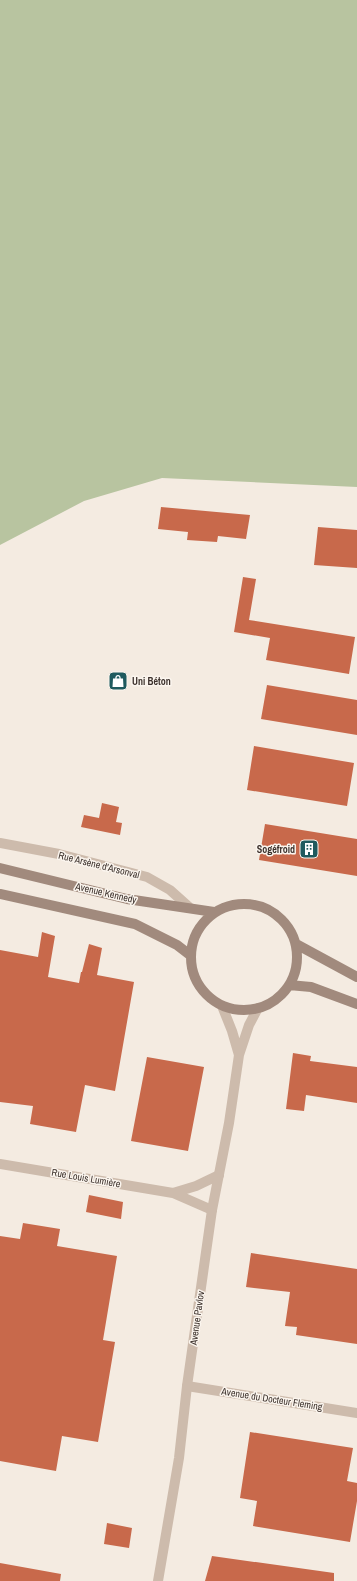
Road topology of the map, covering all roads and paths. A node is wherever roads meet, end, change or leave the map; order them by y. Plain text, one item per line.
1 (0, 843) edge
2 (0, 868) edge
3 (0, 894) edge
4 (189, 907) junction
5 (214, 912) junction
6 (296, 944) junction
7 (190, 955) junction
8 (356, 975) edge
9 (290, 985) junction
10 (357, 1004) edge
11 (222, 1006) junction
12 (258, 1008) junction
13 (239, 1054) junction
14 (0, 1164) edge
15 (219, 1175) junction
16 (173, 1193) junction
17 (212, 1210) junction
18 (187, 1386) junction
19 (357, 1413) edge
20 (158, 1581) edge

1 - 4 street, Rue Arsène d'Arsonval
2 - 4 main road, Avenue Kennedy
3 - 7 main road
4 - 5 main road, Avenue Kennedy
5 - 6 main road
5 - 7 main road
6 - 8 main road
6 - 9 main road
7 - 11 main road
9 - 10 main road
9 - 12 main road
11 - 12 main road
11 - 13 street, Avenue Pavlov
12 - 13 street, Avenue Pavlov
13 - 15 street, Avenue Pavlov
14 - 16 street, Rue Louis Lumière
15 - 16 street, Rue Louis Lumière
15 - 17 street, Avenue Pavlov
16 - 17 street, Rue Louis Lumière
17 - 18 street, Avenue Pavlov
18 - 19 street, Avenue du Docteur Fleming
18 - 20 street, Avenue Pavlov

